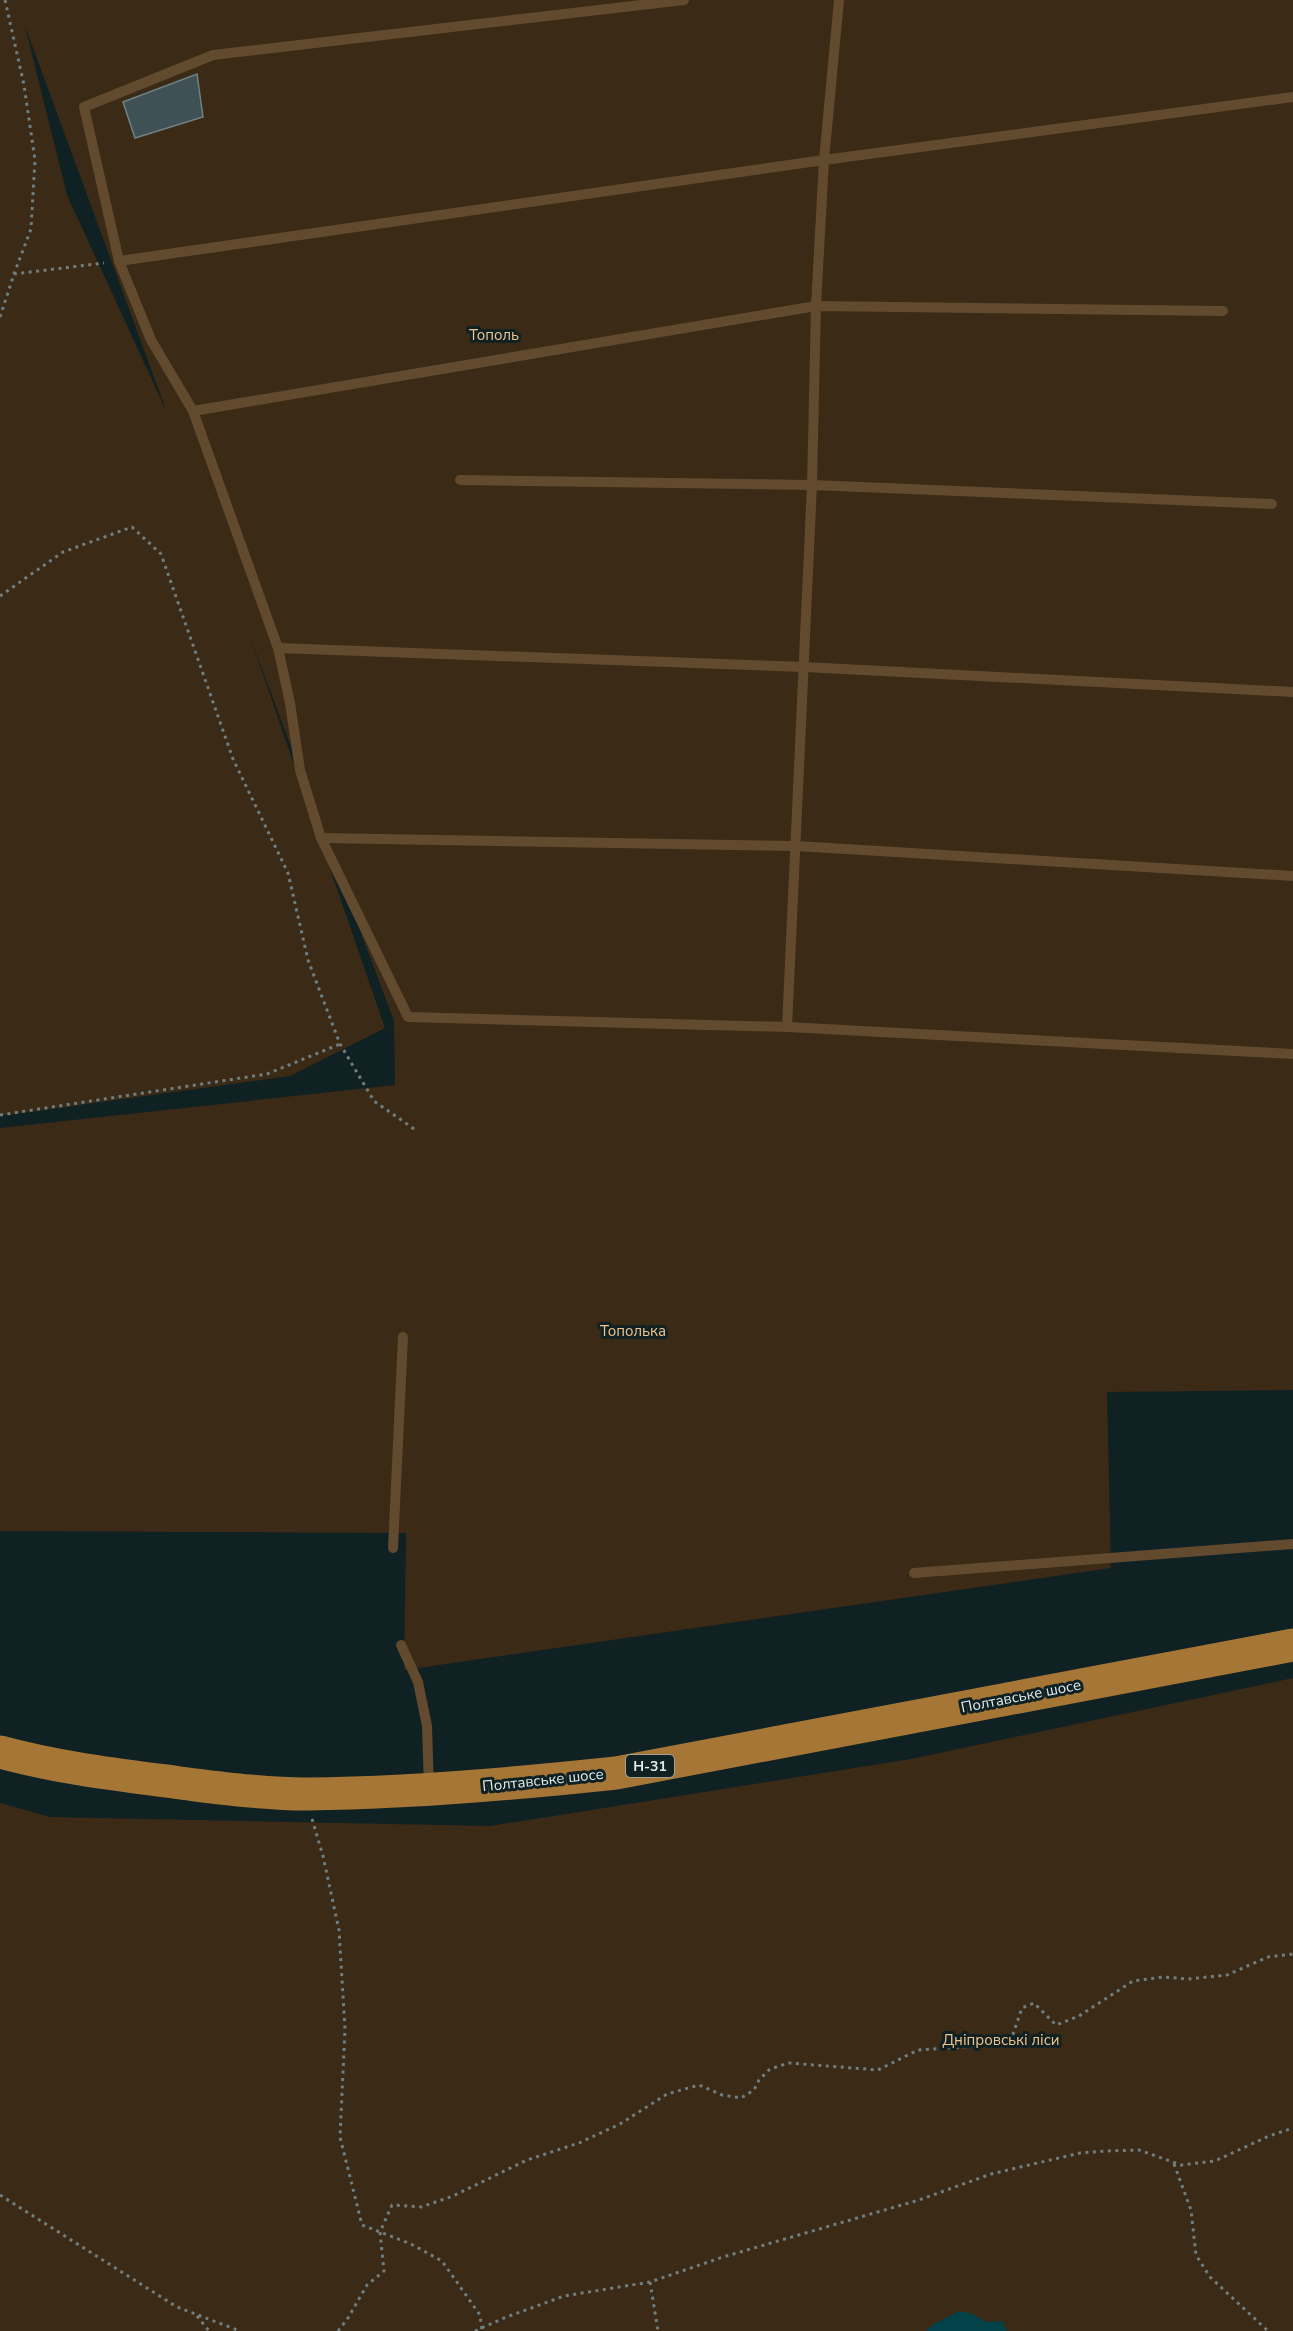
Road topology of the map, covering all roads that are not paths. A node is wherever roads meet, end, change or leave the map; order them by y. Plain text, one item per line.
1 (684, 0) edge
2 (839, 0) edge
3 (1293, 97) edge
4 (824, 160) junction
5 (119, 261) junction
6 (816, 306) junction
7 (1222, 311) dead end
8 (193, 411) junction
9 (460, 480) dead end
10 (812, 485) junction
11 (1272, 504) dead end
12 (278, 648) junction
13 (804, 667) junction
14 (1293, 692) edge
15 (321, 838) junction
16 (796, 846) junction
17 (1293, 876) edge
18 (787, 1027) junction
19 (1293, 1054) edge
20 (403, 1337) dead end
21 (1293, 1544) edge
22 (393, 1548) dead end
23 (914, 1573) dead end
24 (401, 1645) dead end
25 (1293, 1645) edge
26 (0, 1752) edge
27 (429, 1790) junction

1 - 5 lane
2 - 4 lane
3 - 4 lane
4 - 5 lane
4 - 6 lane
5 - 8 lane
6 - 7 lane
6 - 8 lane
6 - 10 lane
8 - 12 lane
9 - 10 lane
10 - 11 lane
10 - 13 lane
12 - 13 lane
12 - 15 lane
13 - 14 lane
13 - 16 lane
15 - 16 lane
15 - 18 lane
16 - 17 lane
16 - 18 lane
18 - 19 lane
20 - 22 lane
21 - 23 lane
24 - 27 lane
25 - 27 main road, Полтавське шосе / Н-31
26 - 27 main road, Полтавське шосе / Н-31

